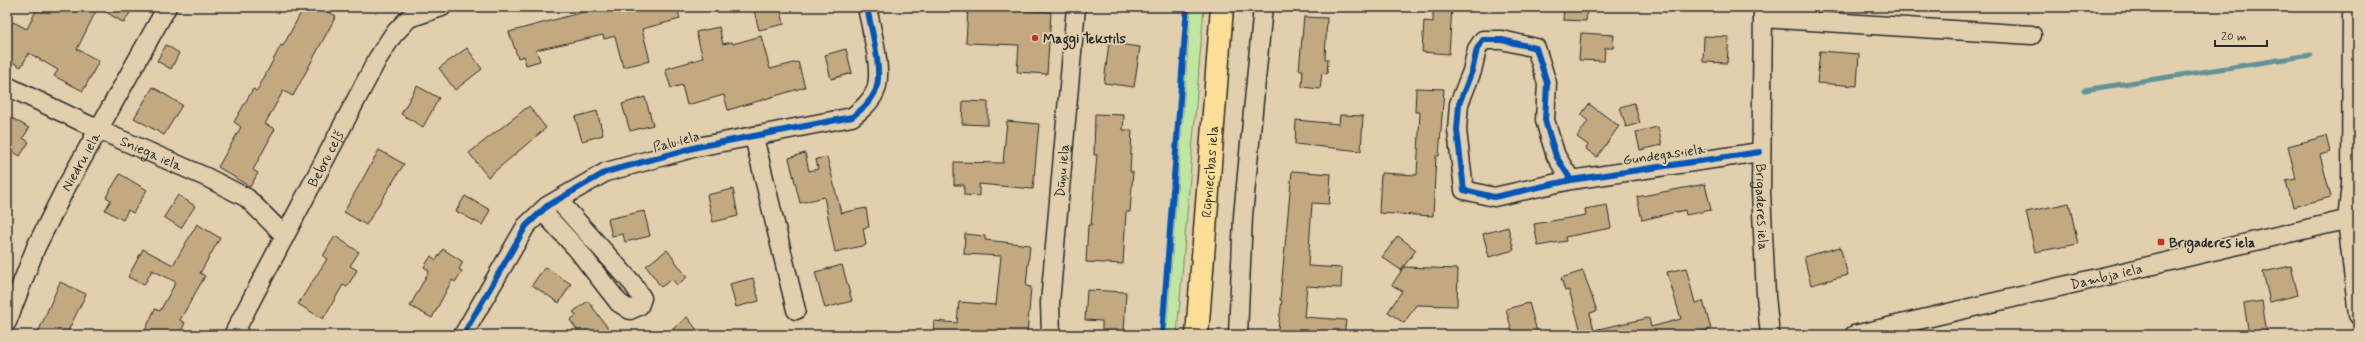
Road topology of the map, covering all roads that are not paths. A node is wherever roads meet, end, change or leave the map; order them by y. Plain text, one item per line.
1 (167, 7) edge
2 (442, 7) edge
3 (867, 7) edge
4 (1076, 7) edge
5 (1222, 7) edge
6 (1263, 7) edge
7 (2352, 7) edge
8 (407, 13) edge
9 (1763, 13) edge
10 (2032, 35) dead end
11 (7, 86) edge
12 (98, 130) junction
13 (754, 137) junction
14 (1760, 152) junction
15 (1571, 180) junction
16 (558, 200) junction
17 (542, 211) junction
18 (2352, 218) edge
19 (285, 236) junction
20 (796, 310) dead end
21 (2358, 315) edge
22 (7, 322) edge
23 (1883, 332) edge
24 (233, 335) edge
25 (463, 335) edge
26 (1051, 335) edge
27 (1197, 335) edge
28 (1238, 335) edge
29 (1770, 335) edge
30 (1854, 335) edge

1 - 12 street, Niedru iela
2 - 8 street, Bebru ceļš
3 - 13 street, Palu iela
4 - 26 street, Dūņu iela
5 - 27 main road, Rūpniecības iela
6 - 28 street
7 - 18 street
8 - 19 street, Bebru ceļš
9 - 10 street
9 - 14 street, Brigaderes iela
11 - 12 street, Sniega iela
12 - 19 street, Sniega iela
12 - 22 street, Niedru iela
13 - 16 street, Palu iela
13 - 20 street
14 - 15 street, Gundegas iela
14 - 29 street, Brigaderes iela
15 - 15 street, Gundegas iela
16 - 17 street, Palu iela
16 - 17 street
17 - 25 street, Palu iela
18 - 21 street
18 - 23 street, Dambja iela
19 - 24 street, Bebru ceļš
23 - 30 street, Dambja iela

